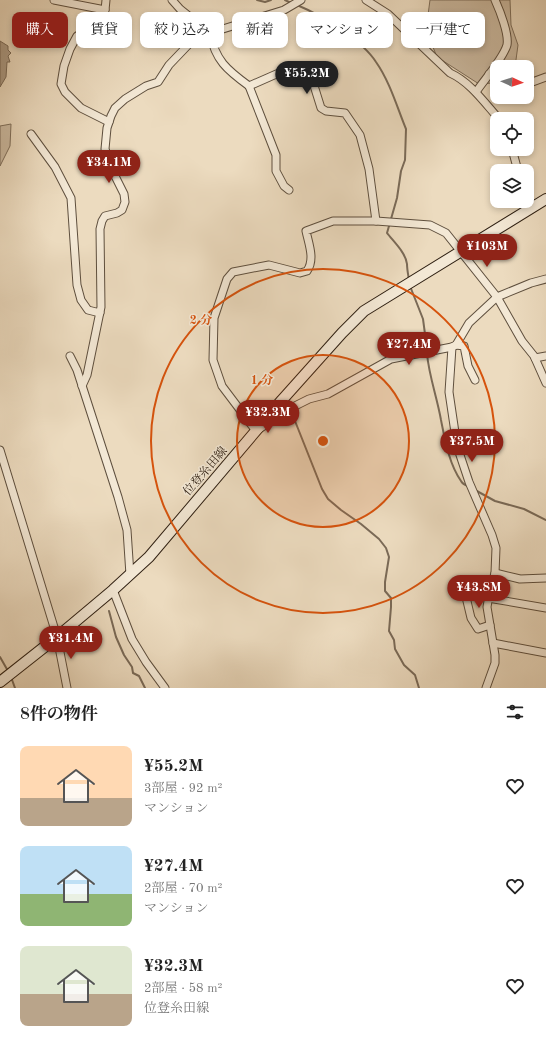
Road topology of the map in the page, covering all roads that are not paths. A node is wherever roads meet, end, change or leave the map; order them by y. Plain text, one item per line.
1 (54, 0) edge
2 (106, 0) edge
3 (172, 0) edge
4 (301, 0) edge
5 (366, 0) edge
6 (495, 0) edge
7 (105, 10) junction
8 (185, 12) edge
9 (224, 28) edge
10 (185, 48) edge
11 (214, 48) edge
12 (489, 74) joint
13 (546, 76) edge
14 (534, 81) edge
15 (249, 86) junction
16 (476, 92) junction
17 (493, 112) edge
18 (109, 122) junction
19 (31, 134) dead end
20 (289, 190) dead end
21 (546, 198) edge
22 (534, 202) edge
23 (522, 208) edge
24 (376, 221) junction
25 (461, 252) junction
26 (546, 279) edge
27 (498, 297) junction
28 (100, 313) junction
29 (454, 346) junction
30 (70, 356) dead end
31 (546, 356) edge
32 (535, 358) junction
33 (475, 380) dead end
34 (546, 383) edge
35 (82, 386) junction
36 (256, 431) junction
37 (0, 450) edge
38 (496, 573) junction
39 (130, 575) junction
40 (546, 578) edge
41 (112, 590) junction
42 (466, 597) dead end
43 (488, 598) junction
44 (546, 608) edge
45 (490, 625) junction
46 (57, 637) junction
47 (493, 643) junction
48 (546, 653) edge
49 (0, 682) edge
50 (67, 688) edge
51 (165, 688) edge
52 (486, 688) edge

1 - 7 street
2 - 7 street
3 - 8 street
4 - 9 street
5 - 16 street
6 - 12 street
7 - 18 street
10 - 18 street
11 - 15 street
12 - 16 street
13 - 14 street
15 - 20 street
15 - 24 street
16 - 17 street
18 - 28 street
19 - 28 street
21 - 22 main road, 位登糸田線
23 - 25 main road, 位登糸田線
24 - 25 street
24 - 36 street
25 - 27 street
25 - 36 main road, 位登糸田線
26 - 27 street
27 - 29 street
27 - 32 street
28 - 35 street
29 - 33 street
29 - 36 street
29 - 38 street
30 - 35 street
31 - 32 street
32 - 34 street
35 - 39 street
36 - 39 main road, 位登糸田線
37 - 46 street
38 - 40 street
38 - 43 street
39 - 41 main road, 位登糸田線
41 - 46 main road, 位登糸田線
41 - 51 street
42 - 45 street
43 - 44 street
43 - 45 street
45 - 47 street
46 - 49 main road, 位登糸田線
46 - 50 street
47 - 48 street
47 - 52 street

